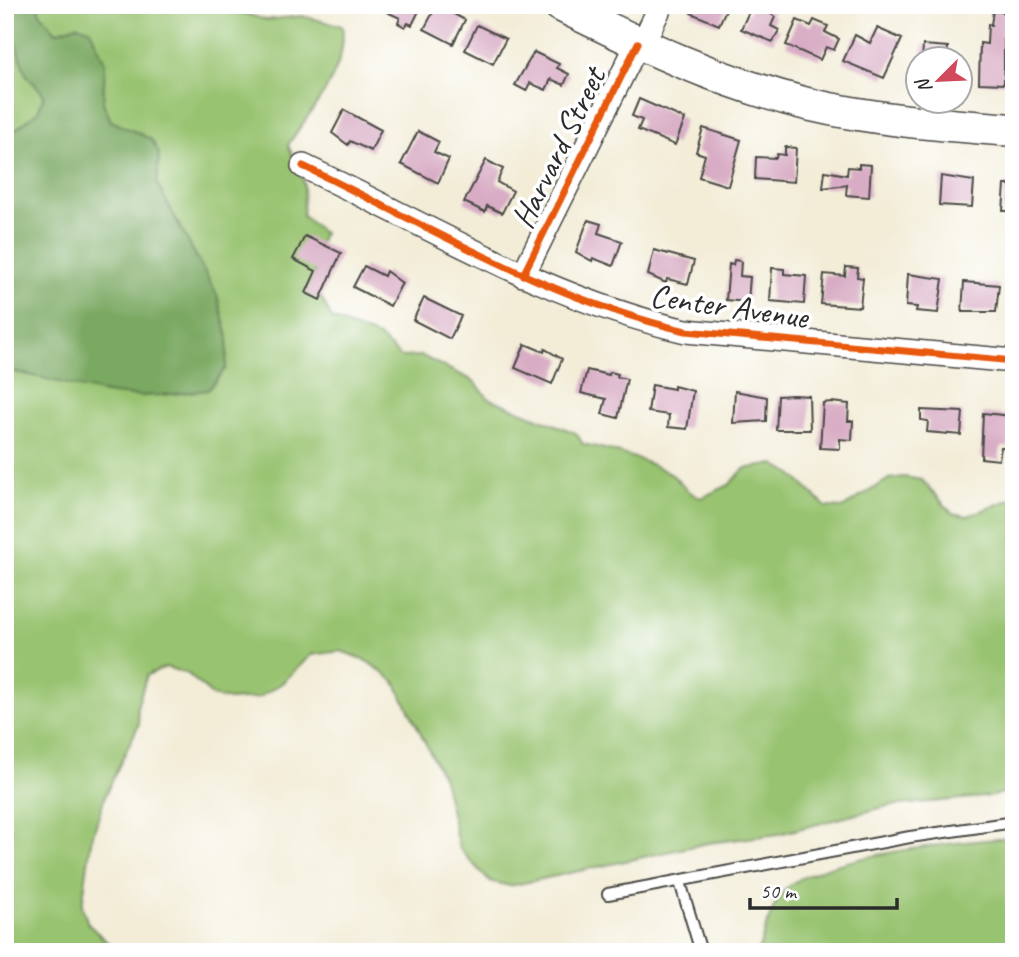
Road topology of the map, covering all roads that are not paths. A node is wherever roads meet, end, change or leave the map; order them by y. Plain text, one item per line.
1 (560, 5) edge
2 (661, 5) edge
3 (640, 44) junction
4 (1014, 130) edge
5 (303, 166) dead end
6 (523, 275) junction
7 (1014, 361) edge
8 (1014, 822) edge
9 (680, 882) junction
10 (608, 894) dead end
11 (701, 952) edge

1 - 3 main road
2 - 3 street, Harvard Street
3 - 4 main road
3 - 6 street, Harvard Street
5 - 6 street, Center Avenue
6 - 7 street, Center Avenue
8 - 9 lane
9 - 10 lane
9 - 11 lane

